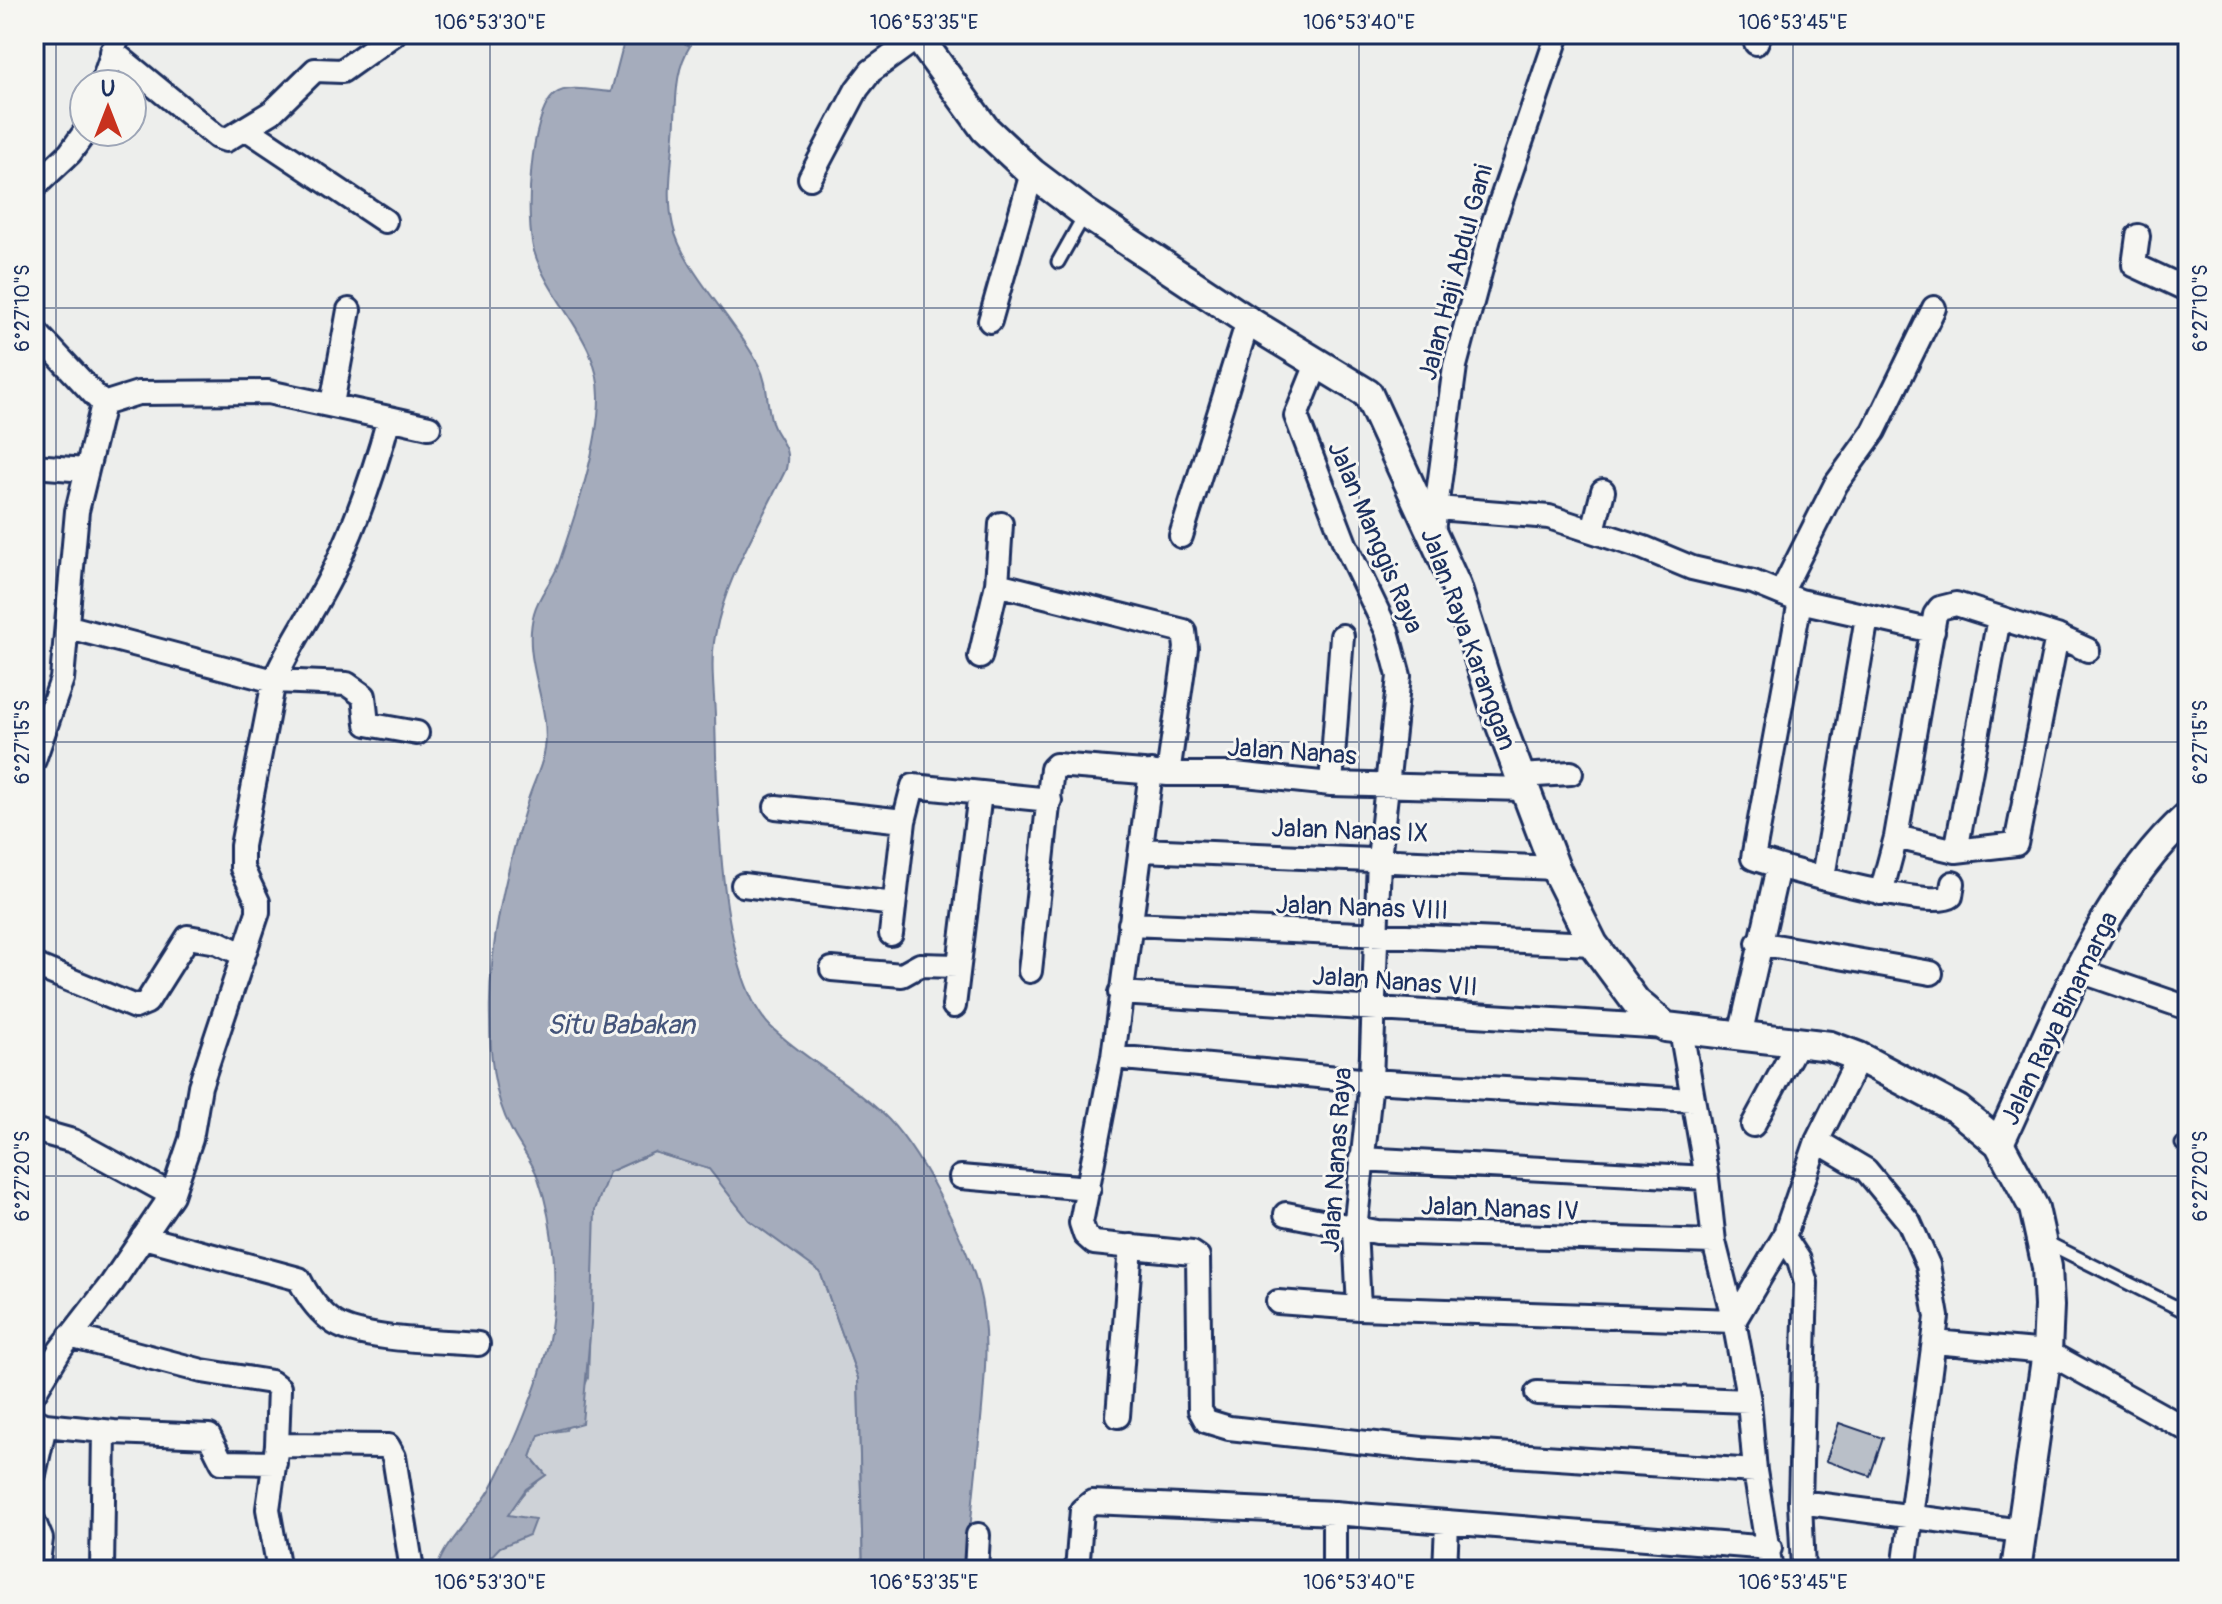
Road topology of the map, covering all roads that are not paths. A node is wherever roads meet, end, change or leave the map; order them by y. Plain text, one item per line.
1 (394, 34) edge
2 (1558, 34) edge
3 (917, 36) edge
4 (116, 43) edge
5 (107, 68) edge
6 (247, 129) junction
7 (74, 148) edge
8 (1032, 173) junction
9 (810, 178) dead end
10 (34, 187) edge
11 (1085, 213) junction
12 (385, 221) dead end
13 (2138, 236) dead end
14 (1058, 262) dead end
15 (2188, 290) edge
16 (1934, 308) dead end
17 (349, 310) dead end
18 (990, 321) dead end
19 (1248, 321) junction
20 (34, 330) edge
21 (1317, 364) junction
22 (103, 404) junction
23 (332, 404) junction
24 (389, 418) junction
25 (429, 427) dead end
26 (34, 466) edge
27 (85, 470) junction
28 (1603, 491) dead end
29 (1435, 520) junction
30 (1001, 524) dead end
31 (1593, 531) junction
32 (1181, 536) dead end
33 (997, 584) junction
34 (1790, 597) junction
35 (1867, 617) junction
36 (1999, 618) junction
37 (69, 627) junction
38 (1933, 631) junction
39 (1342, 636) dead end
40 (2057, 636) junction
41 (2088, 650) dead end
42 (980, 657) dead end
43 (274, 681) junction
44 (417, 733) dead end
45 (34, 760) edge
46 (1160, 773) junction
47 (1571, 773) dead end
48 (1522, 782) junction
49 (1331, 784) junction
50 (1386, 785) junction
51 (980, 793) junction
52 (1050, 800) junction
53 (776, 807) dead end
54 (2188, 816) edge
55 (904, 821) junction
56 (1896, 837) junction
57 (1142, 850) junction
58 (1956, 851) junction
59 (1379, 859) junction
60 (1778, 867) junction
61 (1555, 868) junction
62 (1823, 877) junction
63 (1953, 883) dead end
64 (743, 885) dead end
65 (1881, 893) junction
66 (894, 904) junction
67 (1130, 924) junction
68 (891, 934) dead end
69 (1375, 936) junction
70 (1758, 943) junction
71 (1593, 944) junction
72 (242, 954) junction
73 (34, 965) edge
74 (957, 966) junction
75 (832, 969) dead end
76 (1030, 971) dead end
77 (2080, 971) junction
78 (1931, 973) dead end
79 (1120, 993) junction
80 (954, 1006) dead end
81 (1373, 1007) junction
82 (2188, 1008) edge
83 (1673, 1028) junction
84 (1740, 1036) junction
85 (1798, 1042) junction
86 (1113, 1057) junction
87 (1859, 1057) junction
88 (1371, 1081) junction
89 (1693, 1100) junction
90 (1753, 1125) dead end
91 (34, 1130) edge
92 (1817, 1141) junction
93 (1999, 1143) junction
94 (1361, 1159) junction
95 (961, 1177) dead end
96 (1707, 1178) junction
97 (1089, 1188) junction
98 (172, 1195) junction
99 (1286, 1214) dead end
100 (1355, 1229) junction
101 (143, 1237) junction
102 (1784, 1237) junction
103 (2042, 1240) junction
104 (1714, 1242) junction
105 (1131, 1246) junction
106 (1278, 1302) dead end
107 (1359, 1308) junction
108 (2188, 1313) edge
109 (1734, 1321) junction
110 (70, 1336) junction
111 (1934, 1342) junction
112 (478, 1344) dead end
113 (2047, 1352) junction
114 (34, 1393) edge
115 (1537, 1393) dead end
116 (1749, 1401) junction
117 (1118, 1416) dead end
118 (40, 1422) edge
119 (2188, 1430) edge
120 (104, 1431) junction
121 (276, 1454) junction
122 (1755, 1471) junction
123 (34, 1474) edge
124 (1800, 1502) junction
125 (1334, 1513) junction
126 (1912, 1516) junction
127 (34, 1522) edge
128 (1447, 1524) junction
129 (2021, 1531) junction
130 (978, 1535) dead end
131 (1771, 1559) edge
132 (37, 1570) edge
133 (102, 1570) edge
134 (279, 1570) edge
135 (412, 1570) edge
136 (976, 1570) edge
137 (1077, 1570) edge
138 (1334, 1570) edge
139 (1445, 1570) edge
140 (1803, 1570) edge
141 (1904, 1570) edge
142 (2016, 1570) edge

1 - 6 street
2 - 29 street, Jalan Haji Abdul Gani
3 - 8 street, Jalan Raya Karanggan
3 - 9 street
4 - 5 street
4 - 6 street
6 - 12 street
7 - 10 street
8 - 11 street, Jalan Raya Karanggan
8 - 18 street
11 - 14 lane
11 - 19 street, Jalan Raya Karanggan
13 - 15 street
16 - 34 street
17 - 23 street
19 - 21 street, Jalan Raya Karanggan
19 - 32 street
20 - 22 street
21 - 29 street, Jalan Raya Karanggan
21 - 50 street, Jalan Manggis Raya
22 - 23 street
22 - 27 street
23 - 24 street
24 - 25 street
24 - 43 street
26 - 27 street
27 - 37 street
28 - 31 street
29 - 31 street
29 - 48 street, Jalan Raya Karanggan
30 - 33 street
31 - 34 street
33 - 42 street
33 - 46 street
34 - 35 street
34 - 60 street
35 - 38 street
35 - 62 street
36 - 38 street
36 - 40 street
36 - 58 street
37 - 43 street
37 - 45 street
38 - 56 street
39 - 49 street
40 - 41 street
40 - 58 street
43 - 44 street
43 - 72 street
46 - 49 street, Jalan Nanas
46 - 52 street, Jalan Nanas
46 - 57 street
47 - 48 street, Jalan Nanas
48 - 50 street, Jalan Nanas
48 - 61 street, Jalan Raya Karanggan
49 - 50 street, Jalan Nanas
50 - 59 street, Jalan Nanas Raya
51 - 52 street
51 - 55 street
51 - 74 street
52 - 76 street
53 - 55 street
54 - 77 street, Jalan Raya Binamarga
55 - 66 street
56 - 58 street
56 - 65 street
57 - 59 street, Jalan Nanas IX
57 - 67 street
59 - 61 street, Jalan Nanas IX
59 - 69 street, Jalan Nanas Raya
60 - 62 street
60 - 70 street
61 - 71 street, Jalan Raya Karanggan
62 - 65 street
63 - 65 street
64 - 66 street
66 - 68 street
67 - 69 street, Jalan Nanas VIII
67 - 79 street
69 - 71 street, Jalan Nanas VIII
69 - 81 street, Jalan Nanas Raya
70 - 78 street
70 - 84 street
71 - 83 street, Jalan Raya Karanggan
72 - 73 street
72 - 98 street
74 - 75 street
74 - 80 street
77 - 82 street
77 - 93 street, Jalan Raya Binamarga
79 - 81 street, Jalan Nanas VII
79 - 86 street
81 - 83 street, Jalan Nanas VII
81 - 88 street, Jalan Nanas Raya
83 - 84 street
83 - 89 street
84 - 85 street
85 - 87 street
85 - 90 street
86 - 88 street
86 - 97 street
87 - 92 street
87 - 93 street
88 - 89 street
88 - 94 street, Jalan Nanas Raya
89 - 96 street
91 - 98 street
92 - 102 street
92 - 111 street
93 - 103 street, Jalan Raya Binamarga
94 - 96 street
94 - 100 street, Jalan Nanas Raya
95 - 97 street
96 - 104 street
97 - 105 street
98 - 101 street
99 - 100 street, Jalan Nanas IV
100 - 104 street, Jalan Nanas IV
100 - 107 street, Jalan Nanas Raya
101 - 110 street
101 - 112 street
102 - 109 street
102 - 124 street
103 - 108 lane
103 - 113 street, Jalan Raya Binamarga
104 - 109 street
105 - 117 street
105 - 122 street
106 - 107 street
107 - 109 street
109 - 116 street
110 - 114 street
110 - 121 street
111 - 113 street
111 - 126 street
113 - 119 street
113 - 129 street, Jalan Raya Binamarga
115 - 116 street
116 - 122 street
118 - 120 street
118 - 123 street
120 - 121 street
120 - 133 street
121 - 134 street
121 - 135 street
122 - 131 street
124 - 126 street
124 - 140 street
125 - 128 street
125 - 137 street
125 - 138 street
126 - 129 street
126 - 141 street
127 - 132 street
128 - 131 street
128 - 139 street
129 - 142 street, Jalan Raya Binamarga
130 - 136 street

